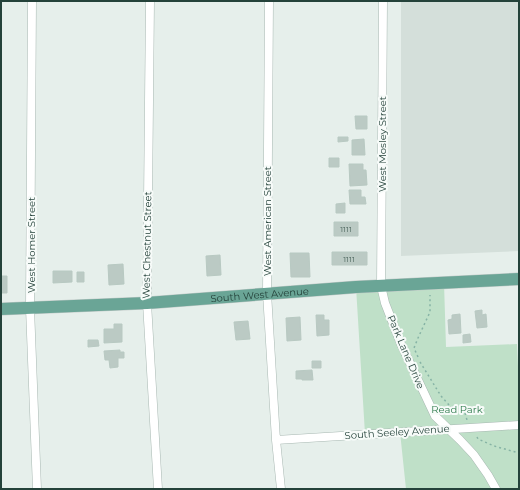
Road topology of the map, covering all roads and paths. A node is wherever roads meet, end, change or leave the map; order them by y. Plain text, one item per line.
1 (32, 1) edge
2 (150, 1) edge
3 (269, 1) edge
4 (383, 1) edge
5 (519, 279) edge
6 (429, 284) junction
7 (381, 286) junction
8 (267, 293) junction
9 (146, 303) junction
10 (30, 308) junction
11 (1, 309) edge
12 (519, 425) edge
13 (470, 428) junction
14 (448, 429) junction
15 (276, 440) junction
16 (519, 453) edge
17 (37, 489) edge
18 (158, 489) edge
19 (281, 489) edge
20 (496, 489) edge

1 - 10 street, West Homer Street
2 - 9 street, West Chestnut Street
3 - 8 street, West American Street
4 - 7 street, West Mosley Street
5 - 6 main road, South West Avenue
6 - 7 main road, South West Avenue
6 - 13 path
7 - 8 main road, South West Avenue
7 - 14 street, Park Lane Drive
8 - 9 main road, South West Avenue
8 - 15 street, West American Street
9 - 10 main road, South West Avenue
9 - 18 street, West Chestnut Street
10 - 11 main road, South West Avenue
10 - 17 street, West Homer Street
12 - 13 street, South Seeley Avenue
13 - 14 street, South Seeley Avenue
13 - 16 path
14 - 15 street, South Seeley Avenue
14 - 20 street, Park Lane Drive
15 - 19 street, West American Street

